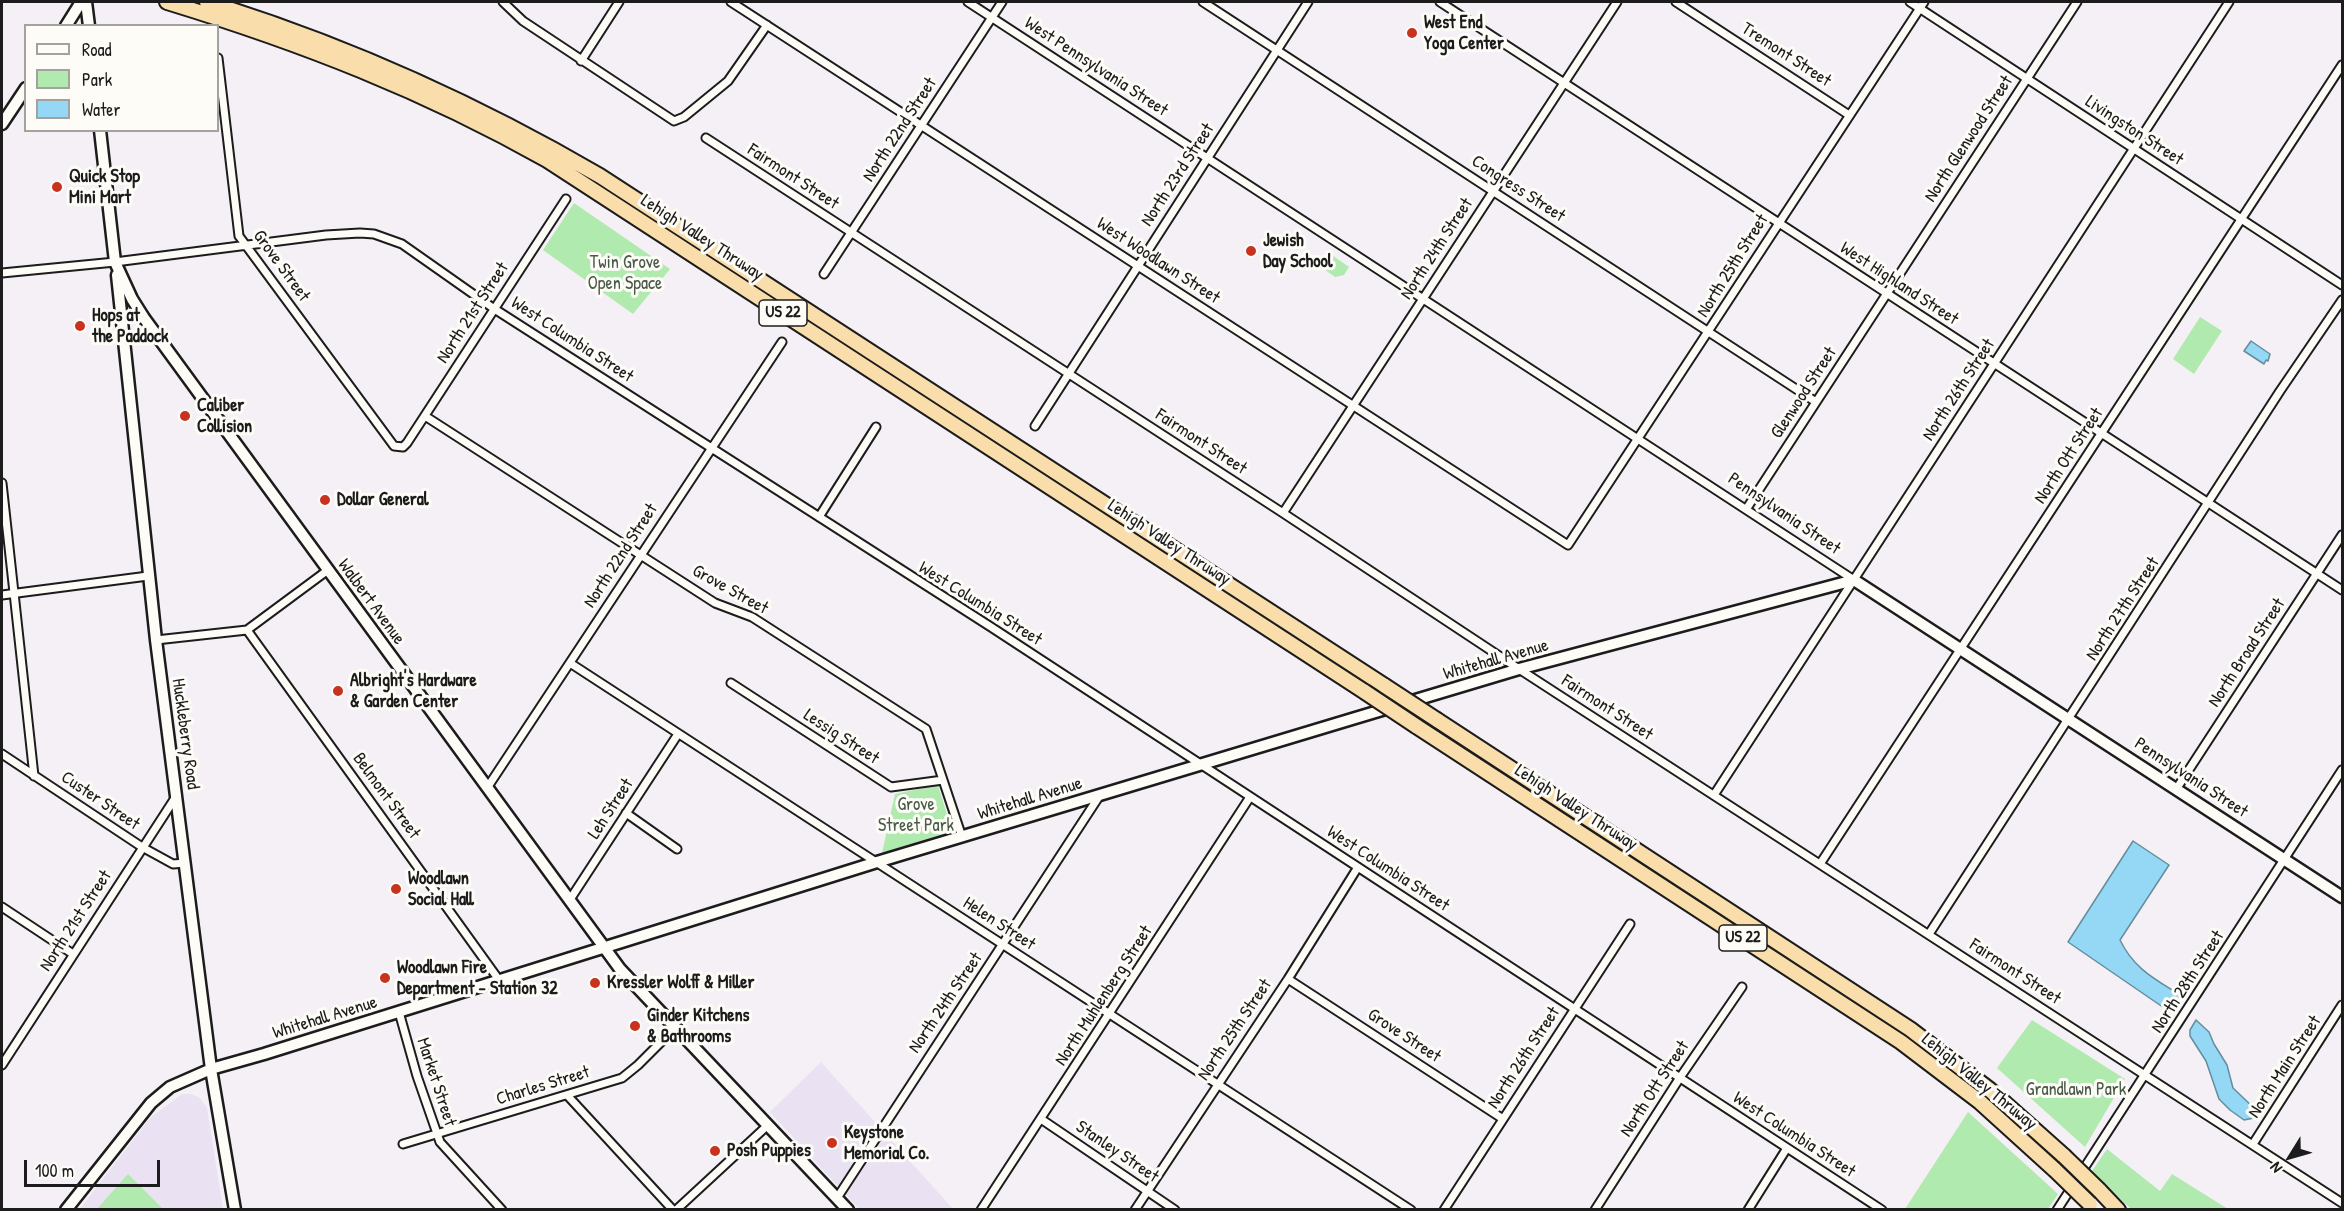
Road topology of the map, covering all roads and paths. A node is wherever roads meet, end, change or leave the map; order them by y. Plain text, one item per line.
1 (81, 2) edge
2 (86, 2) edge
3 (167, 2) edge
4 (207, 2) edge
5 (503, 2) edge
6 (619, 2) edge
7 (731, 2) edge
8 (968, 2) edge
9 (1002, 2) edge
10 (1203, 2) edge
11 (1308, 2) edge
12 (1440, 2) edge
13 (1617, 2) edge
14 (1676, 2) edge
15 (1910, 2) edge
16 (2077, 2) edge
17 (2229, 2) edge
18 (1922, 5) edge
19 (992, 17) junction
20 (67, 24) edge
21 (88, 24) edge
22 (767, 25) junction
23 (1276, 49) junction
24 (581, 61) junction
25 (2343, 64) edge
26 (219, 66) edge
27 (2027, 79) junction
28 (1564, 82) junction
29 (24, 91) edge
30 (1849, 115) junction
31 (2, 124) edge
32 (921, 125) junction
33 (100, 132) edge
34 (706, 138) dead end
35 (2134, 148) junction
36 (1208, 158) junction
37 (1492, 190) junction
38 (566, 199) dead end
39 (2242, 219) junction
40 (1778, 223) junction
41 (850, 232) junction
42 (246, 245) junction
43 (115, 262) junction
44 (1136, 265) junction
45 (2, 273) edge
46 (824, 274) dead end
47 (2343, 285) edge
48 (1886, 293) junction
49 (1423, 297) junction
50 (2343, 300) edge
51 (493, 308) junction
52 (1709, 332) junction
53 (782, 342) dead end
54 (1994, 363) junction
55 (1067, 374) junction
56 (1816, 402) junction
57 (1352, 405) junction
58 (425, 416) junction
59 (1035, 426) dead end
60 (876, 427) dead end
61 (2103, 432) junction
62 (1638, 438) junction
63 (407, 443) joint
64 (711, 447) junction
65 (2, 483) edge
66 (2209, 504) junction
67 (1747, 508) junction
68 (1283, 513) junction
69 (819, 517) junction
70 (2343, 535) edge
71 (1568, 545) joint
72 (640, 554) junction
73 (328, 570) junction
74 (2317, 574) junction
75 (148, 576) junction
76 (1854, 580) junction
77 (2343, 590) edge
78 (14, 594) junction
79 (2, 595) edge
80 (247, 630) junction
81 (156, 640) junction
82 (1961, 649) junction
83 (570, 663) junction
84 (1519, 669) junction
85 (731, 683) dead end
86 (2070, 719) junction
87 (678, 734) junction
88 (2, 754) edge
89 (1201, 765) junction
90 (2343, 770) edge
91 (34, 776) junction
92 (943, 780) junction
93 (486, 788) junction
94 (2177, 789) junction
95 (177, 795) junction
96 (1100, 795) junction
97 (1714, 795) junction
98 (1250, 797) junction
99 (626, 813) junction
100 (962, 837) junction
101 (142, 847) junction
102 (677, 849) dead end
103 (2286, 860) junction
104 (185, 862) junction
105 (877, 862) junction
106 (1820, 864) junction
107 (1358, 867) junction
108 (2343, 897) edge
109 (569, 901) junction
110 (2, 907) edge
111 (1630, 924) dead end
112 (1929, 934) junction
113 (1004, 945) junction
114 (604, 949) junction
115 (73, 954) junction
116 (1288, 979) junction
117 (500, 980) junction
118 (1742, 987) dead end
119 (2343, 1005) edge
120 (1574, 1008) junction
121 (399, 1012) junction
122 (1110, 1014) junction
123 (675, 1028) junction
124 (3, 1061) edge
125 (211, 1069) junction
126 (2145, 1074) junction
127 (1679, 1079) junction
128 (1218, 1082) junction
129 (567, 1095) junction
130 (1041, 1119) junction
131 (1503, 1119) junction
132 (768, 1125) junction
133 (436, 1134) junction
134 (403, 1144) dead end
135 (2253, 1144) junction
136 (1787, 1148) junction
137 (1148, 1191) junction
138 (837, 1198) junction
139 (2343, 1203) edge
140 (2093, 1207) edge
141 (66, 1209) edge
142 (235, 1209) edge
143 (502, 1209) edge
144 (675, 1209) edge
145 (848, 1209) edge
146 (981, 1209) edge
147 (1135, 1209) edge
148 (1175, 1209) edge
149 (1411, 1209) edge
150 (1444, 1209) edge
151 (1595, 1209) edge
152 (1748, 1209) edge
153 (1882, 1209) edge
154 (2057, 1209) edge
155 (2118, 1209) edge

1 - 20 street
2 - 21 street
3 - 140 highway, Lehigh Valley Thruway / US 22, bridge
4 - 155 highway, Lehigh Valley Thruway / US 22, bridge
5 - 24 street
6 - 24 street
7 - 22 street, West Woodlawn Street
8 - 19 street, West Pennsylvania Street
9 - 19 street, North 22nd Street
10 - 23 street, Congress Street
11 - 23 street, North 23rd Street
12 - 28 street, West Highland Street
13 - 28 street, North 24th Street
14 - 30 street, Tremont Street
15 - 18 street, Livingston Street
16 - 27 street, North Glenwood Street
17 - 35 street, North 26th Street
18 - 27 street, Livingston Street
18 - 30 street, North 25th Street
19 - 32 street, North 22nd Street
19 - 36 street, West Pennsylvania Street
22 - 24 street
22 - 32 street, West Woodlawn Street
23 - 36 street, North 23rd Street
23 - 37 street, Congress Street
25 - 39 street, North Ott Street
26 - 42 street, Grove Street
27 - 35 street, Livingston Street
27 - 48 street, North Glenwood Street
28 - 37 street, North 24th Street
28 - 40 street, West Highland Street
29 - 31 street
30 - 40 street, North 25th Street
32 - 41 street, North 22nd Street
32 - 44 street, West Woodlawn Street
33 - 43 street, Walbert Avenue
34 - 41 street, Fairmont Street
35 - 39 street, Livingston Street
35 - 54 street, North 26th Street
36 - 44 street, North 23rd Street
36 - 49 street, Pennsylvania Street
37 - 49 street, North 24th Street
37 - 52 street, Congress Street
38 - 51 street, North 21st Street
39 - 47 street, Livingston Street
39 - 61 street, North Ott Street
40 - 48 street, West Highland Street
40 - 52 street, North 25th Street
41 - 46 street, North 22nd Street
41 - 55 street, Fairmont Street
42 - 43 street, West Columbia Street
42 - 51 street, West Columbia Street
42 - 63 street, Grove Street
43 - 45 street, West Columbia Street
43 - 73 street, Walbert Avenue
43 - 75 street, Huckleberry Road
44 - 55 street, North 23rd Street
44 - 57 street, West Woodlawn Street
48 - 54 street, West Highland Street
48 - 56 street, Glenwood Street
49 - 57 street, North 24th Street
49 - 62 street, Pennsylvania Street
50 - 66 street, North 27th Street
51 - 58 street, North 21st Street
51 - 64 street, West Columbia Street
52 - 56 street, Congress Street
52 - 62 street, North 25th Street
53 - 64 street, North 22nd Street
54 - 61 street, West Highland Street
54 - 76 street, North 26th Street
55 - 59 street, North 23rd Street
55 - 68 street, Fairmont Street
56 - 67 street, Glenwood Street
57 - 68 street, North 24th Street
57 - 71 street, West Woodlawn Street
58 - 63 street, North 21st Street
58 - 72 street, Grove Street
60 - 69 street
61 - 66 street, West Highland Street
61 - 82 street, North Ott Street
62 - 67 street, Pennsylvania Street
62 - 71 street, North 25th Street
64 - 69 street, West Columbia Street
64 - 72 street, North 22nd Street
65 - 78 street
66 - 74 street, West Highland Street
66 - 86 street, North 27th Street
67 - 76 street, Pennsylvania Street
68 - 84 street, Fairmont Street
69 - 89 street, West Columbia Street
70 - 74 street, North Broad Street
72 - 83 street, North 22nd Street
72 - 92 street, Grove Street
73 - 80 street
73 - 93 street, Walbert Avenue
74 - 77 street, West Highland Street
74 - 94 street, North Broad Street
75 - 78 street
75 - 81 street, Huckleberry Road
76 - 82 street, Pennsylvania Street
76 - 84 street, Whitehall Avenue
76 - 97 street, North 26th Street
78 - 79 street
78 - 91 street
80 - 81 street
80 - 117 street, Belmont Street
81 - 95 street, Huckleberry Road
82 - 86 street, Pennsylvania Street
82 - 106 street, North Ott Street
83 - 87 street, Helen Street
83 - 93 street, North 22nd Street
84 - 89 street, Whitehall Avenue
84 - 97 street, Fairmont Street
85 - 92 street, Lessig Street
86 - 94 street, Pennsylvania Street
86 - 112 street, North 27th Street
87 - 99 street, Leh Street
87 - 105 street, Helen Street
88 - 91 street, Custer Street
89 - 96 street, Whitehall Avenue
89 - 98 street, West Columbia Street
90 - 103 street, North 28th Street
91 - 101 street, Custer Street
92 - 100 street, Grove Street
93 - 109 street, Walbert Avenue
94 - 103 street, Pennsylvania Street
95 - 101 street, North 21st Street
95 - 104 street, Huckleberry Road
96 - 100 street, Whitehall Avenue
96 - 113 street, North 24th Street
97 - 106 street, Fairmont Street
98 - 107 street, West Columbia Street
98 - 122 street, North Muhlenberg Street
99 - 102 street
99 - 109 street, Leh Street
100 - 105 street, Whitehall Avenue
101 - 104 street, Custer Street
101 - 115 street, North 21st Street
103 - 108 street, Pennsylvania Street
103 - 126 street, North 28th Street
104 - 125 street, Huckleberry Road
105 - 113 street, Helen Street
105 - 114 street, Whitehall Avenue
106 - 112 street, Fairmont Street
107 - 116 street, North 25th Street
107 - 120 street, West Columbia Street
109 - 114 street, Walbert Avenue
110 - 115 street
111 - 120 street, North 26th Street
112 - 126 street, Fairmont Street
113 - 122 street, Helen Street
113 - 138 street, North 24th Street
114 - 117 street, Whitehall Avenue
114 - 123 street, Walbert Avenue
115 - 124 street, North 21st Street
116 - 128 street, North 25th Street
116 - 131 street, Grove Street
117 - 121 street, Whitehall Avenue
118 - 127 street, North Ott Street
119 - 135 street, North Main Street
120 - 127 street, West Columbia Street
120 - 131 street, North 26th Street
121 - 125 street, Whitehall Avenue
121 - 133 street, Market Street
122 - 128 street, Helen Street
122 - 130 street, North Muhlenberg Street
123 - 129 street, Charles Street
123 - 132 street, Walbert Avenue
125 - 141 street, Whitehall Avenue
125 - 142 street, Huckleberry Road
126 - 135 street, Fairmont Street
126 - 154 street, North 28th Street
127 - 136 street, West Columbia Street
127 - 151 street, North Ott Street
128 - 137 street, North 25th Street
128 - 149 street, Helen Street
129 - 133 street, Charles Street
129 - 144 street
130 - 137 street, Stanley Street
130 - 146 street, North Muhlenberg Street
131 - 150 street, North 26th Street
132 - 138 street, Walbert Avenue
132 - 144 street
133 - 134 street, Charles Street
133 - 143 street, Market Street
135 - 139 street, Fairmont Street
136 - 152 street
136 - 153 street, West Columbia Street
137 - 147 street, North 25th Street
137 - 148 street, Stanley Street
138 - 145 street, Walbert Avenue

